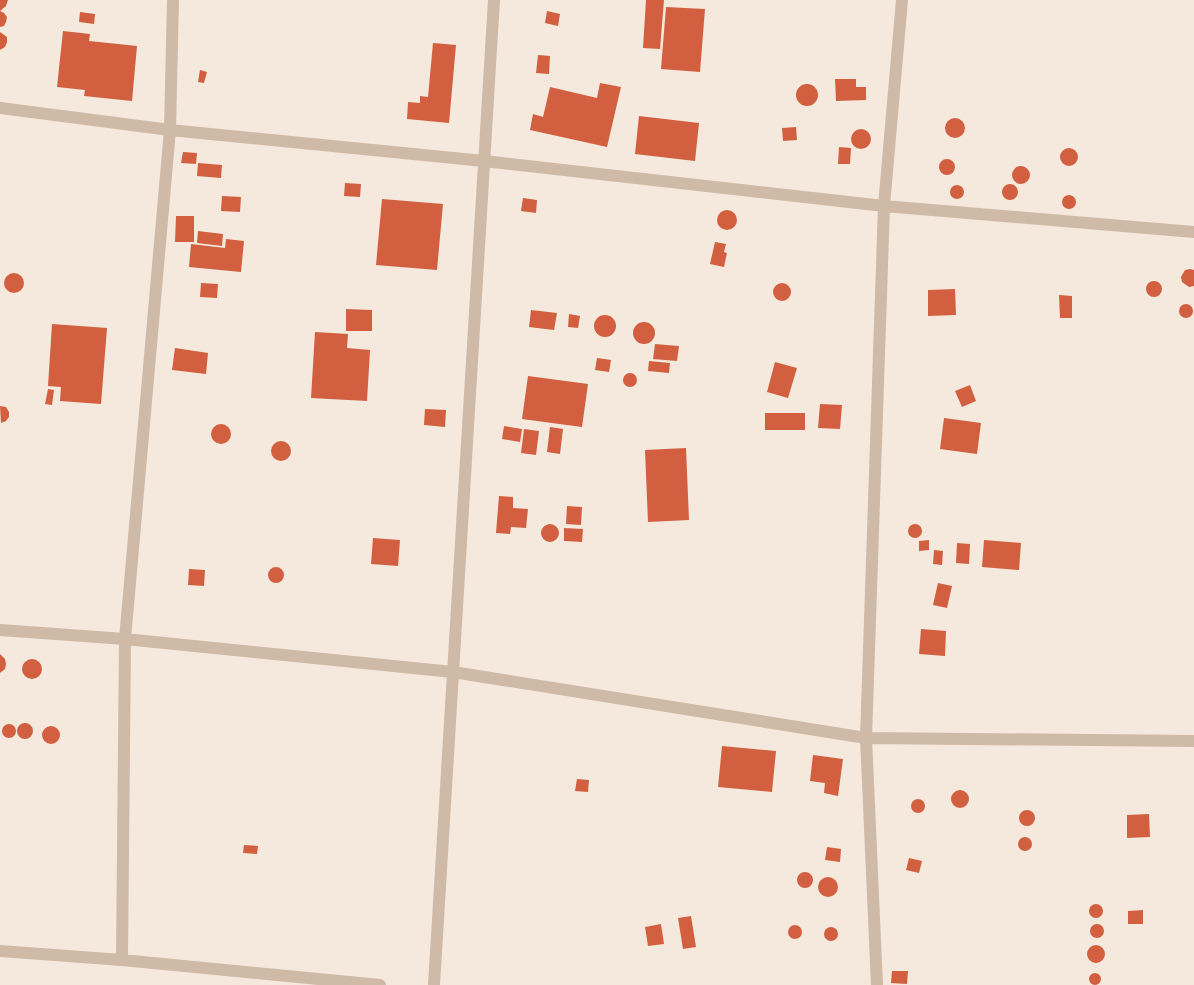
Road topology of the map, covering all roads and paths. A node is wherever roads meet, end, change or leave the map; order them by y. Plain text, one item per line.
1 (173, 0) edge
2 (494, 0) edge
3 (902, 0) edge
4 (0, 108) edge
5 (170, 130) junction
6 (484, 161) junction
7 (884, 206) junction
8 (1194, 232) edge
9 (0, 630) edge
10 (125, 639) junction
11 (453, 672) junction
12 (866, 738) junction
13 (1194, 741) edge
14 (0, 952) edge
15 (122, 960) junction
16 (380, 985) edge
17 (434, 985) edge
18 (877, 985) edge

1 - 5 street
2 - 6 street
3 - 7 street
4 - 5 street
5 - 6 street
5 - 10 street
6 - 7 street
6 - 11 street
7 - 8 street
7 - 12 street
9 - 10 street
10 - 11 street
10 - 15 street
11 - 12 street
11 - 17 street
12 - 13 street
12 - 18 street
14 - 15 street
15 - 16 street

